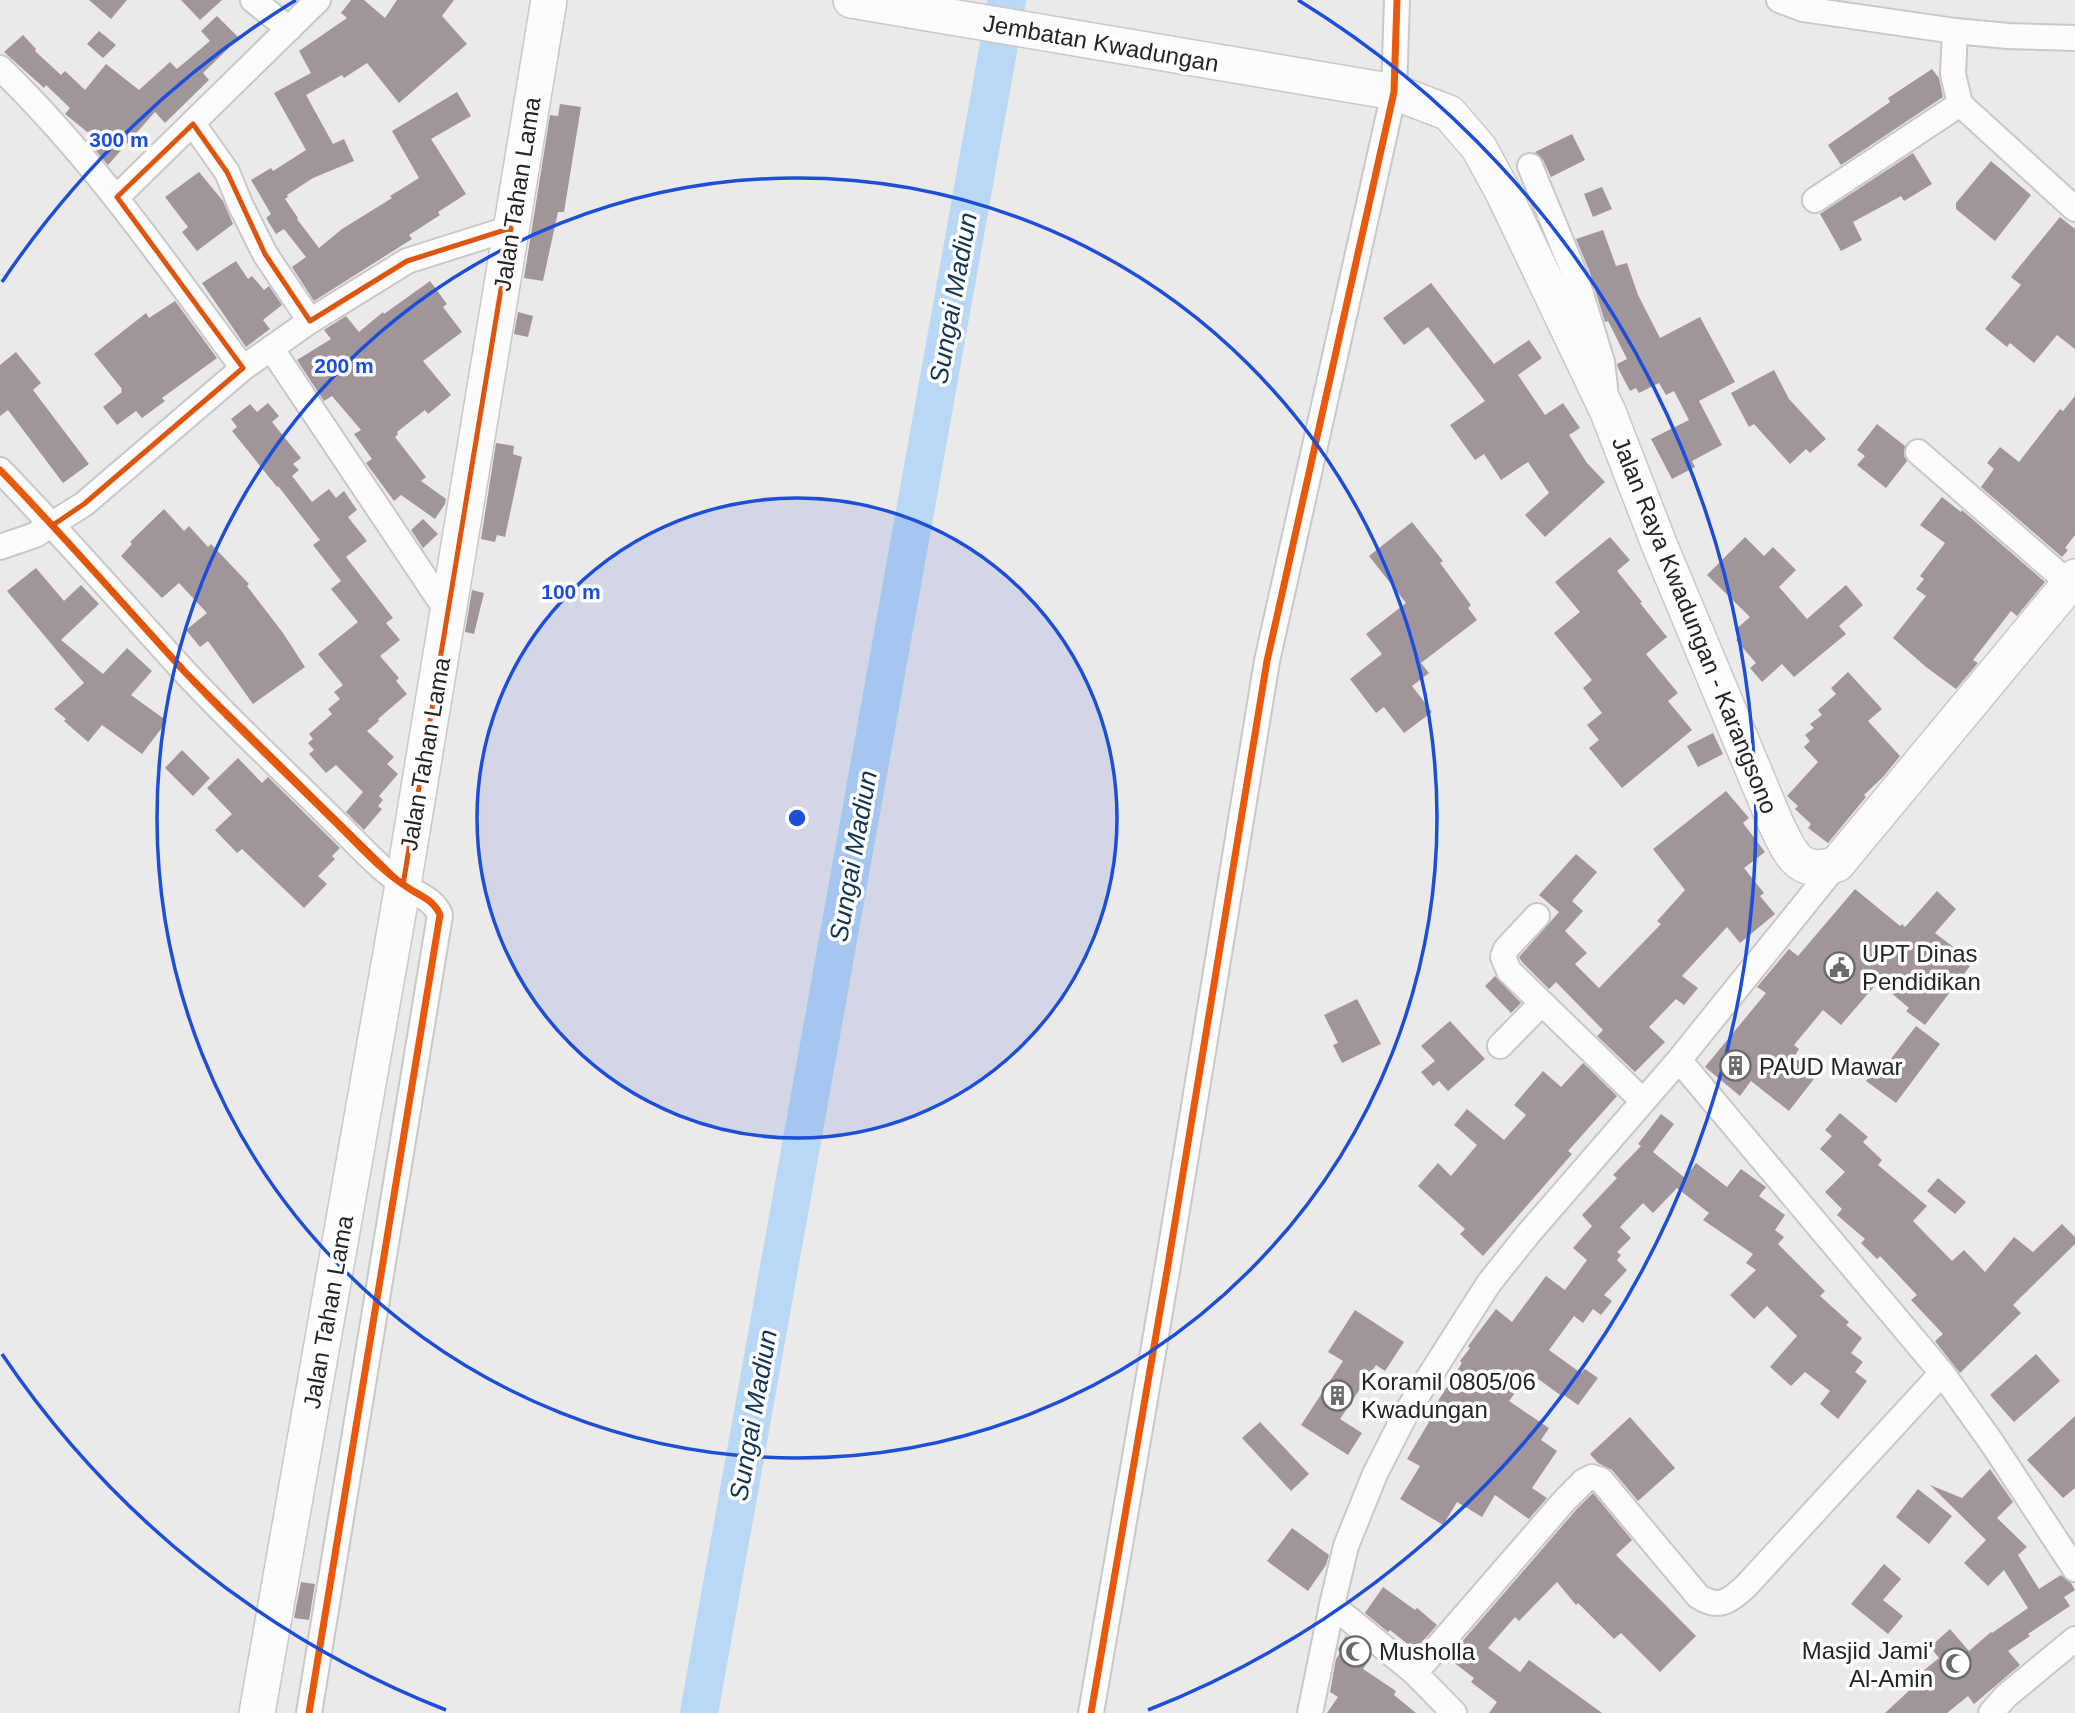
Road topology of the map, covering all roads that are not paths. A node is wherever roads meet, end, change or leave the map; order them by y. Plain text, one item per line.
1 (253, 0) edge
2 (318, 0) edge
3 (549, 0) edge
4 (851, 0) edge
5 (1397, 0) edge
6 (1779, 0) edge
7 (289, 29) junction
8 (1955, 31) junction
9 (2075, 38) edge
10 (0, 68) edge
11 (1352, 85) joint
12 (1394, 92) junction
13 (1960, 104) junction
14 (193, 124) junction
15 (1530, 166) dead end
16 (117, 197) junction
17 (1815, 200) dead end
18 (2075, 209) edge
19 (511, 228) junction
20 (310, 321) junction
21 (271, 348) junction
22 (243, 368) junction
23 (1608, 412) junction
24 (1918, 452) dead end
25 (0, 470) edge
26 (52, 525) junction
27 (0, 547) edge
28 (2072, 580) edge
29 (449, 614) junction
30 (1791, 855) junction
31 (1836, 864) junction
32 (403, 885) junction
33 (1537, 916) dead end
34 (1792, 920) junction
35 (1542, 1003) junction
36 (1500, 1046) dead end
37 (1679, 1060) junction
38 (1643, 1101) junction
39 (1942, 1373) junction
40 (2072, 1558) edge
41 (1332, 1605) junction
42 (2075, 1639) edge
43 (1415, 1673) junction
44 (257, 1713) edge
45 (309, 1713) edge
46 (1091, 1713) edge
47 (1310, 1713) edge
48 (1454, 1713) edge
49 (1991, 1713) edge

1 - 7 street
2 - 7 street
3 - 19 main road, Jalan Tahan Lama
4 - 11 main road, Jembatan Kwadungan
5 - 12 street
6 - 8 street
7 - 14 street
8 - 9 street
8 - 13 street
10 - 16 street
11 - 12 main road, Jalan Raya Kwadungan - Karangsono
12 - 23 main road, Jalan Raya Kwadungan - Karangsono
12 - 46 street
13 - 17 street
13 - 18 street
14 - 16 street
14 - 20 street
15 - 23 street
16 - 22 street
19 - 20 street
19 - 29 main road, Jalan Tahan Lama
20 - 21 street
21 - 22 street
21 - 29 street
22 - 26 street
23 - 30 main road, Jalan Raya Kwadungan - Karangsono
24 - 28 street
25 - 26 street
26 - 27 street
26 - 32 street
28 - 31 main road
29 - 32 main road, Jalan Tahan Lama
30 - 31 main road
30 - 34 street
31 - 34 street
32 - 44 main road, Jalan Tahan Lama
32 - 45 street
33 - 35 street
34 - 37 street
35 - 36 street
35 - 38 street
37 - 38 street
37 - 39 street
38 - 41 street
39 - 40 street
39 - 43 street
41 - 43 street
41 - 47 street
42 - 49 street
43 - 48 street

